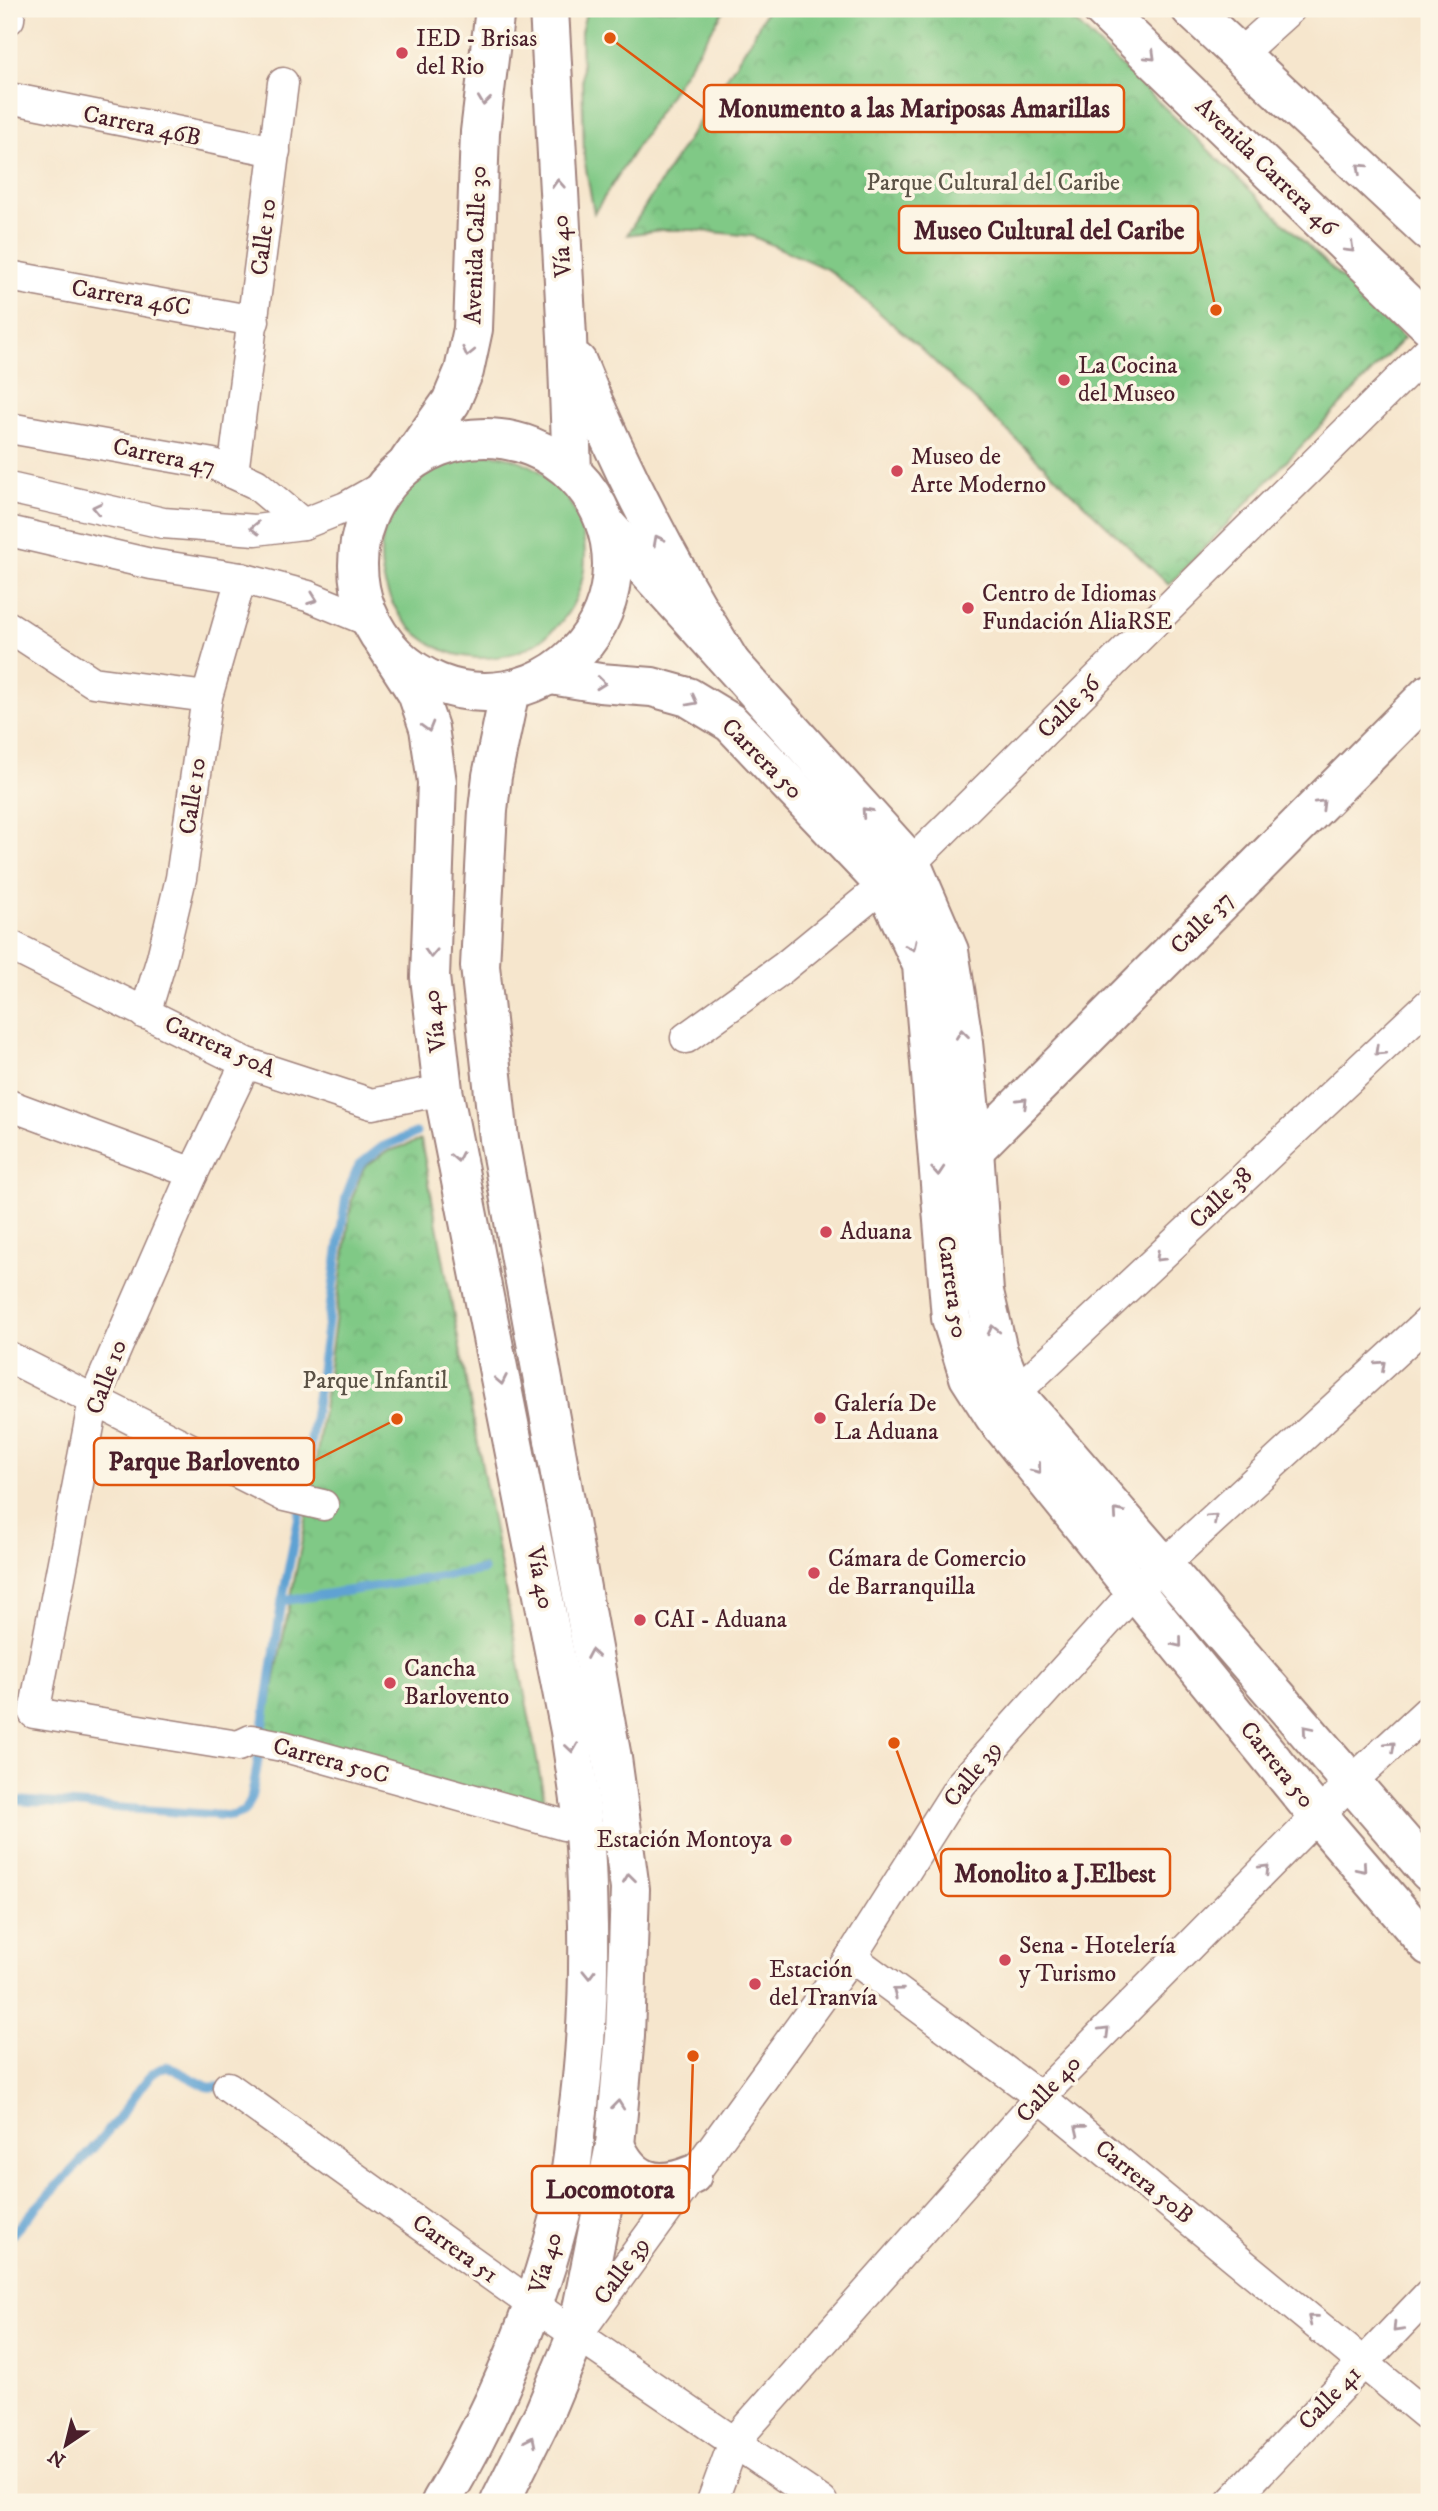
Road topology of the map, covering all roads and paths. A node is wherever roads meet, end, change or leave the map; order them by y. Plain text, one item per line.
1 (10, 9) edge
2 (495, 9) edge
3 (1102, 9) edge
4 (1191, 9) edge
5 (1290, 9) edge
6 (553, 12) edge
7 (9, 19) edge
8 (1239, 55) junction
9 (283, 83) dead end
10 (9, 98) edge
11 (275, 151) junction
12 (1429, 231) edge
13 (9, 276) edge
14 (254, 321) junction
15 (1429, 325) edge
16 (567, 337) junction
17 (1429, 350) edge
18 (9, 428) edge
19 (572, 472) junction
20 (233, 473) junction
21 (397, 475) junction
22 (9, 488) edge
23 (303, 524) junction
24 (606, 525) junction
25 (9, 531) edge
26 (242, 578) junction
27 (9, 627) edge
28 (379, 633) junction
29 (730, 662) junction
30 (551, 675) junction
31 (509, 691) junction
32 (1429, 694) edge
33 (207, 697) junction
34 (897, 874) junction
35 (9, 945) edge
36 (1429, 1004) edge
37 (145, 1014) junction
38 (686, 1038) dead end
39 (246, 1063) junction
40 (443, 1090) junction
41 (9, 1105) edge
42 (974, 1150) junction
43 (193, 1173) junction
44 (1429, 1321) edge
45 (9, 1357) edge
46 (94, 1400) junction
47 (1003, 1404) junction
48 (323, 1505) dead end
49 (1163, 1564) junction
50 (1135, 1591) junction
51 (1429, 1710) edge
52 (34, 1713) joint
53 (1352, 1781) junction
54 (1318, 1816) junction
55 (584, 1827) junction
56 (1429, 1872) edge
57 (1429, 1946) edge
58 (851, 1957) junction
59 (229, 2087) dead end
60 (1040, 2097) junction
61 (614, 2145) junction
62 (692, 2175) junction
63 (1429, 2294) edge
64 (533, 2305) junction
65 (578, 2334) junction
66 (1364, 2363) junction
67 (1429, 2417) edge
68 (734, 2442) junction
69 (441, 2502) edge
70 (500, 2502) edge
71 (712, 2502) edge
72 (822, 2502) edge
73 (1231, 2502) edge

1 - 7 street
2 -> 21 main road, Avenida Calle 30
3 -> 15 main road, Avenida Carrera 46
4 - 8 main road
5 - 8 street
16 -> 6 main road, Vía 40
12 -> 8 main road
9 - 11 street, Calle 10
10 - 11 street, Carrera 46B
11 - 14 street, Calle 10
13 - 14 street, Carrera 46C
14 - 20 street, Calle 10
16 - 19 main road, Vía 40
29 -> 16 main road
17 - 34 street, Calle 36
18 - 20 street, Carrera 47
19 - 21 main road
19 - 24 main road
20 - 23 street, Carrera 47
21 - 23 street
21 - 28 main road, Avenida Calle 30
23 -> 22 street
24 - 29 main road, Carrera 50
24 - 30 main road
25 - 26 street
26 -> 28 street
26 - 33 street, Calle 10
27 - 33 street
28 - 31 main road
28 -> 40 main road, Vía 40
34 -> 29 main road, Carrera 50
30 - 31 main road
30 -> 34 main road, Carrera 50
61 -> 31 main road, Vía 40
42 -> 32 main road, Calle 37
33 - 37 street, Calle 10
34 - 38 street, Calle 36
42 -> 34 main road, Carrera 50
34 -> 47 main road, Carrera 50
35 - 37 street, Carrera 50A
36 -> 47 street, Calle 38
37 - 39 street, Carrera 50A
39 - 40 street, Carrera 50A
39 - 43 street, Calle 10
40 -> 55 main road, Vía 40
41 - 43 street
47 -> 42 main road, Carrera 50
43 - 46 street, Calle 10
49 -> 44 street, Calle 39
45 - 46 street
46 - 48 street
46 - 52 street, Calle 10
49 -> 47 main road, Carrera 50
47 -> 50 main road, Carrera 50
49 - 50 street, Calle 39
53 -> 49 main road, Carrera 50
50 -> 54 main road, Carrera 50
50 - 58 street, Calle 39
53 -> 51 street, Calle 40
52 - 55 street, Carrera 50C
53 - 54 street, Calle 40
53 - 56 main road, Carrera 50
54 -> 57 main road, Carrera 50
60 -> 54 street, Calle 40
55 -> 64 main road, Vía 40
60 -> 58 street, Carrera 50B
58 - 62 street, Calle 39
59 - 64 street, Carrera 51
66 -> 60 street, Carrera 50B
60 - 68 street, Calle 40
61 - 62 main road
61 - 65 main road, Vía 40
62 - 65 street, Calle 39
63 -> 66 street, Calle 41
64 - 65 street, Carrera 51
64 - 69 main road, Vía 40
65 - 68 street, Carrera 51
70 -> 65 main road, Vía 40
66 - 67 street, Carrera 50B
66 - 73 street, Calle 41
68 - 71 street, Calle 40
68 - 72 street, Carrera 51

